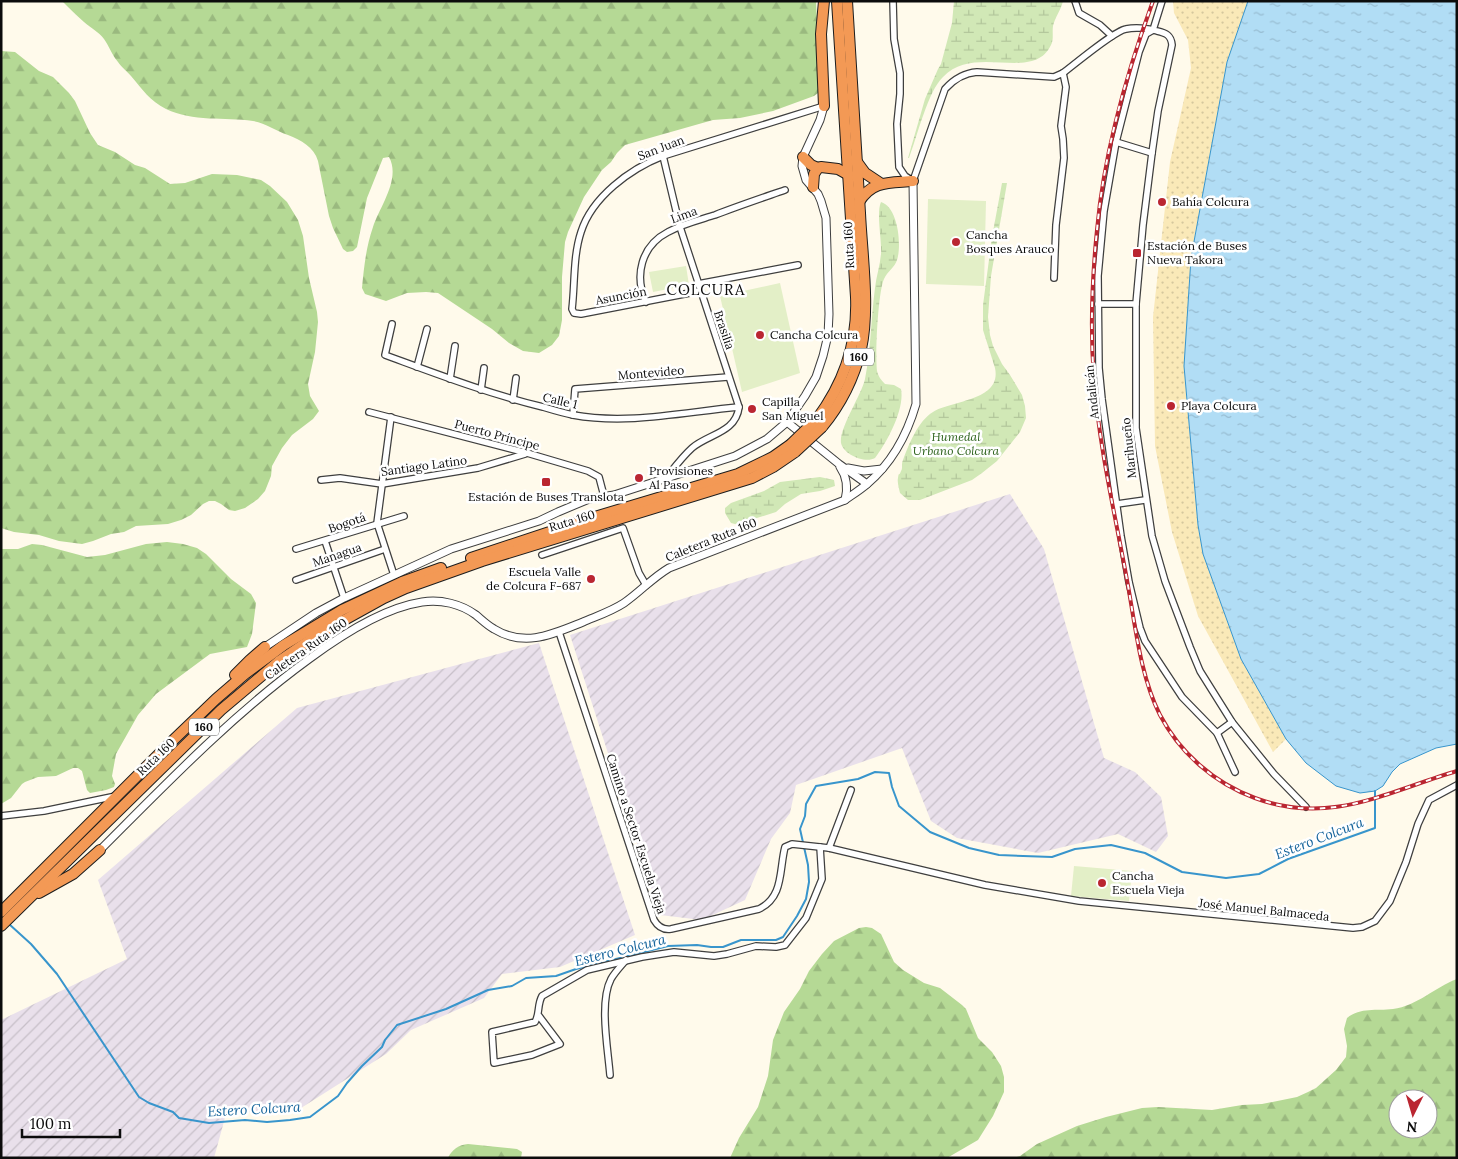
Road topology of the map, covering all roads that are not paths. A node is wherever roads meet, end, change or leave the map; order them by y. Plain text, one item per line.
1 (824, 1) edge
2 (837, 1) edge
3 (847, 1) edge
4 (893, 1) edge
5 (1075, 1) edge
6 (1162, 1) edge
7 (1153, 30) junction
8 (1112, 36) junction
9 (1063, 73) junction
10 (824, 106) junction
11 (1116, 142) junction
12 (1152, 152) junction
13 (663, 156) junction
14 (803, 157) junction
15 (857, 162) junction
16 (818, 168) junction
17 (848, 174) junction
18 (913, 181) junction
19 (880, 184) junction
20 (812, 187) junction
21 (785, 190) dead end
22 (859, 202) junction
23 (680, 227) junction
24 (798, 265) dead end
25 (1054, 278) dead end
26 (698, 284) junction
27 (700, 291) junction
28 (646, 302) junction
29 (1098, 304) junction
30 (1136, 304) junction
31 (574, 313) joint
32 (392, 324) dead end
33 (427, 329) dead end
34 (455, 346) dead end
35 (417, 367) junction
36 (484, 368) dead end
37 (728, 377) junction
38 (516, 378) dead end
39 (450, 379) junction
40 (481, 390) junction
41 (513, 400) junction
42 (739, 407) junction
43 (369, 412) dead end
44 (573, 415) junction
45 (391, 417) junction
46 (786, 422) junction
47 (819, 423) junction
48 (789, 449) junction
49 (527, 453) junction
50 (839, 464) junction
51 (883, 469) junction
52 (666, 479) junction
53 (321, 480) dead end
54 (382, 484) junction
55 (868, 484) junction
56 (604, 496) junction
57 (845, 500) junction
58 (1145, 500) junction
59 (1117, 504) junction
60 (404, 516) dead end
61 (376, 523) junction
62 (325, 541) junction
63 (296, 549) dead end
64 (385, 549) junction
65 (542, 555) dead end
66 (334, 568) junction
67 (394, 574) junction
68 (296, 580) dead end
69 (646, 585) junction
70 (344, 598) junction
71 (559, 632) junction
72 (265, 647) joint
73 (216, 699) junction
74 (1232, 722) junction
75 (1217, 734) junction
76 (1234, 772) dead end
77 (1457, 785) edge
78 (851, 790) dead end
79 (118, 795) junction
80 (1306, 806) dead end
81 (1, 816) edge
82 (792, 844) joint
83 (820, 847) junction
84 (829, 848) junction
85 (100, 850) joint
86 (27, 900) junction
87 (5, 913) edge
88 (1, 926) edge
89 (626, 960) junction
90 (539, 1016) junction
91 (610, 1075) dead end

1 - 10 highway
2 - 17 highway, Ruta 160 / 160
3 - 15 highway, Ruta 160 / 160
4 - 18 street
5 - 8 street
6 - 7 street, Andalicán
7 - 8 street
7 - 11 street, Andalicán
7 - 12 street, Marihueño
8 - 9 street
9 - 18 street
9 - 25 street
10 - 13 street, San Juan
10 - 14 street
11 - 12 street
11 - 29 street, Andalicán
12 - 30 street, Marihueño
13 - 23 street, Brasilia
13 - 31 street, San Juan
14 - 16 highway
14 - 20 street, Caletera Ruta 160
15 - 19 highway
15 - 22 highway, Ruta 160 / 160
16 - 17 highway
16 - 20 highway
17 - 47 highway, Ruta 160 / 160
18 - 19 highway
18 - 51 street, Caletera Ruta 160
19 - 22 highway
20 - 46 street, Caletera Ruta 160
21 - 23 street, Lima
22 - 47 highway, Ruta 160 / 160
23 - 26 street, Brasilia
23 - 28 street, Lima
24 - 26 street
26 - 27 street, Brasilia
27 - 28 street, Asunción
27 - 37 street, Brasilia
28 - 31 street, Asunción
29 - 30 street
29 - 59 street, Andalicán
30 - 58 street, Marihueño
32 - 35 street, Calle 1
33 - 35 street
34 - 39 street
35 - 39 street, Calle 1
36 - 40 street
37 - 42 street, Brasilia
37 - 44 street, Montevideo
38 - 41 street
39 - 40 street, Calle 1
40 - 41 street, Calle 1
41 - 44 street, Calle 1
42 - 44 street, Calle 1
42 - 52 street
43 - 45 street, Puerto Príncipe
45 - 49 street, Puerto Príncipe
45 - 54 street
46 - 50 street
46 - 52 street, Caletera Ruta 160
47 - 48 highway, Ruta 160 / 160, bridge
48 - 73 highway, Ruta 160 / 160
48 - 86 highway, Ruta 160 / 160
49 - 54 street, Santiago Latino
49 - 56 street, Puerto Príncipe
50 - 51 street
50 - 55 street
50 - 57 street
51 - 55 street, Caletera Ruta 160
52 - 56 street, Caletera Ruta 160
53 - 54 street, Santiago Latino
54 - 61 street
55 - 57 street, Caletera Ruta 160
56 - 67 street, Caletera Ruta 160
57 - 69 street, Caletera Ruta 160
58 - 59 street
58 - 74 street, Marihueño
59 - 75 street, Andalicán
60 - 61 street, Bogotá
61 - 62 street, Bogotá
61 - 64 street
62 - 63 street, Bogotá
62 - 66 street
64 - 66 street, Managua
64 - 67 street
65 - 69 street
66 - 68 street, Managua
66 - 70 street
67 - 70 street, Caletera Ruta 160
69 - 71 street, Caletera Ruta 160
70 - 72 street, Caletera Ruta 160
71 - 82 street, Camino a Sector Escuela Vieja
71 - 85 street, Caletera Ruta 160
72 - 73 highway
73 - 79 highway, Ruta 160 / 160
74 - 75 street
74 - 80 street, Marihueño
75 - 76 street, Andalicán
77 - 84 street, José Manuel Balmaceda
78 - 84 street
79 - 81 street
79 - 87 highway, Ruta 160 / 160
82 - 83 street, José Manuel Balmaceda
83 - 84 street, José Manuel Balmaceda
83 - 89 street
85 - 86 highway
86 - 87 highway, Ruta 160 / 160
87 - 88 highway, Ruta 160 / 160
89 - 90 street
89 - 91 street
90 - 90 street

